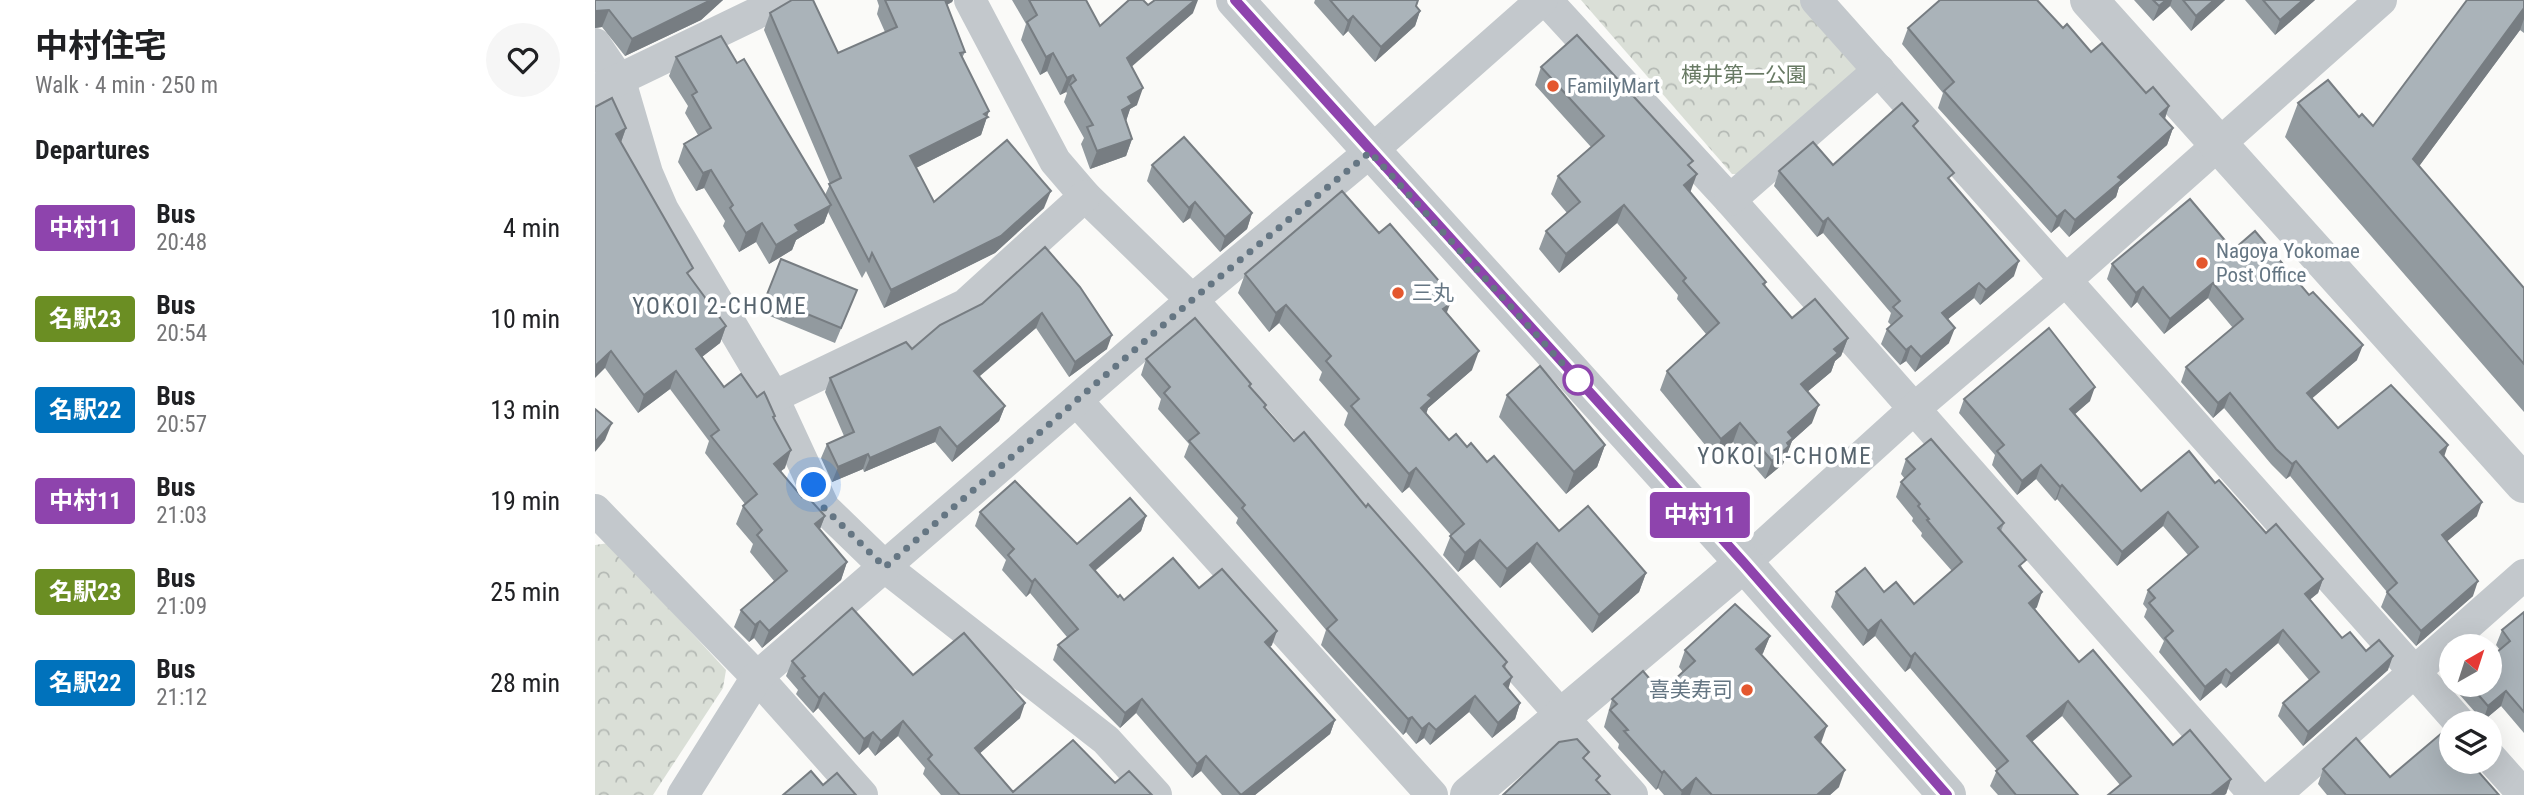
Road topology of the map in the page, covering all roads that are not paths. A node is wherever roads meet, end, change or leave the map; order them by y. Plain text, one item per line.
1 (784, 0) edge
2 (970, 0) edge
3 (1235, 0) edge
4 (1544, 0) edge
5 (1816, 0) edge
6 (2089, 0) edge
7 (2382, 0) edge
8 (2349, 10) edge
9 (595, 44) edge
10 (1879, 71) junction
11 (608, 86) edge
12 (2218, 144) junction
13 (1370, 152) junction
14 (1085, 196) junction
15 (1730, 200) junction
16 (2066, 280) junction
17 (1192, 300) junction
18 (772, 397) junction
19 (1077, 401) junction
20 (1915, 408) junction
21 (2524, 484) edge
22 (597, 515) edge
23 (1744, 563) junction
24 (885, 567) junction
25 (2524, 575) edge
26 (2415, 671) junction
27 (757, 677) junction
28 (2450, 711) edge
29 (1561, 715) junction
30 (2502, 770) edge
31 (683, 795) edge
32 (862, 795) edge
33 (1156, 795) edge
34 (1432, 795) edge
35 (1469, 795) edge
36 (1632, 795) edge
37 (1947, 795) edge
38 (2255, 795) edge
39 (2275, 795) edge
40 (2524, 795) edge

1 - 11 street
2 - 14 street
3 - 13 street
4 - 13 street
4 - 15 street
5 - 10 street
6 - 12 street
7 - 8 street
8 - 12 street
9 - 11 street
10 - 15 street
10 - 16 street
11 - 18 street
12 - 16 street
12 - 21 street
13 - 17 street
13 - 23 street
14 - 17 street
14 - 18 street
15 - 20 street
16 - 20 street
16 - 26 street
17 - 19 street
17 - 29 street
18 - 24 street
19 - 24 street
19 - 34 street
20 - 23 street
20 - 38 street
22 - 27 street
23 - 29 street
23 - 37 street
24 - 27 street
24 - 33 street
25 - 26 street
26 - 28 street
26 - 39 street
27 - 31 street
27 - 32 street
29 - 35 street
29 - 36 street
30 - 40 street

